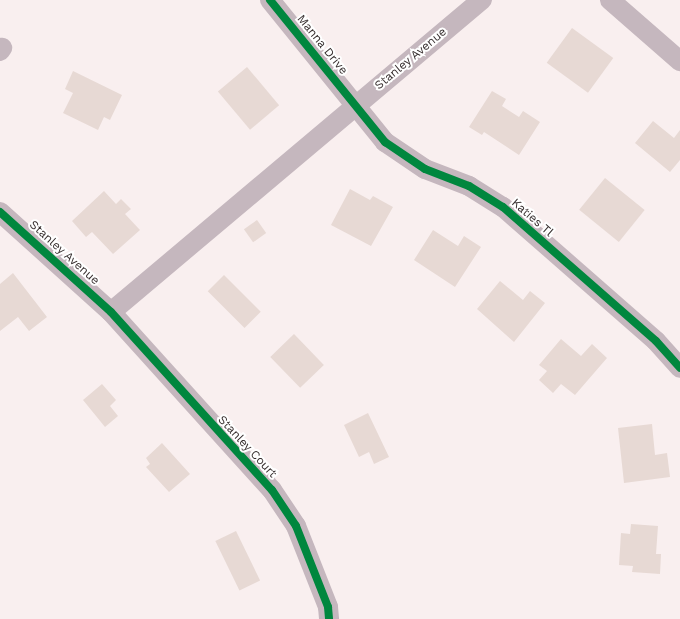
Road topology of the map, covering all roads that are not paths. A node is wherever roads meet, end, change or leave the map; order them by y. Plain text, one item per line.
1 (270, 0) edge
2 (482, 0) edge
3 (610, 0) edge
4 (680, 61) edge
5 (357, 105) junction
6 (0, 212) edge
7 (112, 312) junction
8 (680, 368) edge
9 (329, 619) edge

1 - 5 street, Manna Drive
2 - 5 street, Stanley Avenue
3 - 4 street
5 - 7 street, Stanley Avenue
5 - 8 street, Katies Tl
6 - 7 street, Stanley Avenue
7 - 9 street, Stanley Court

